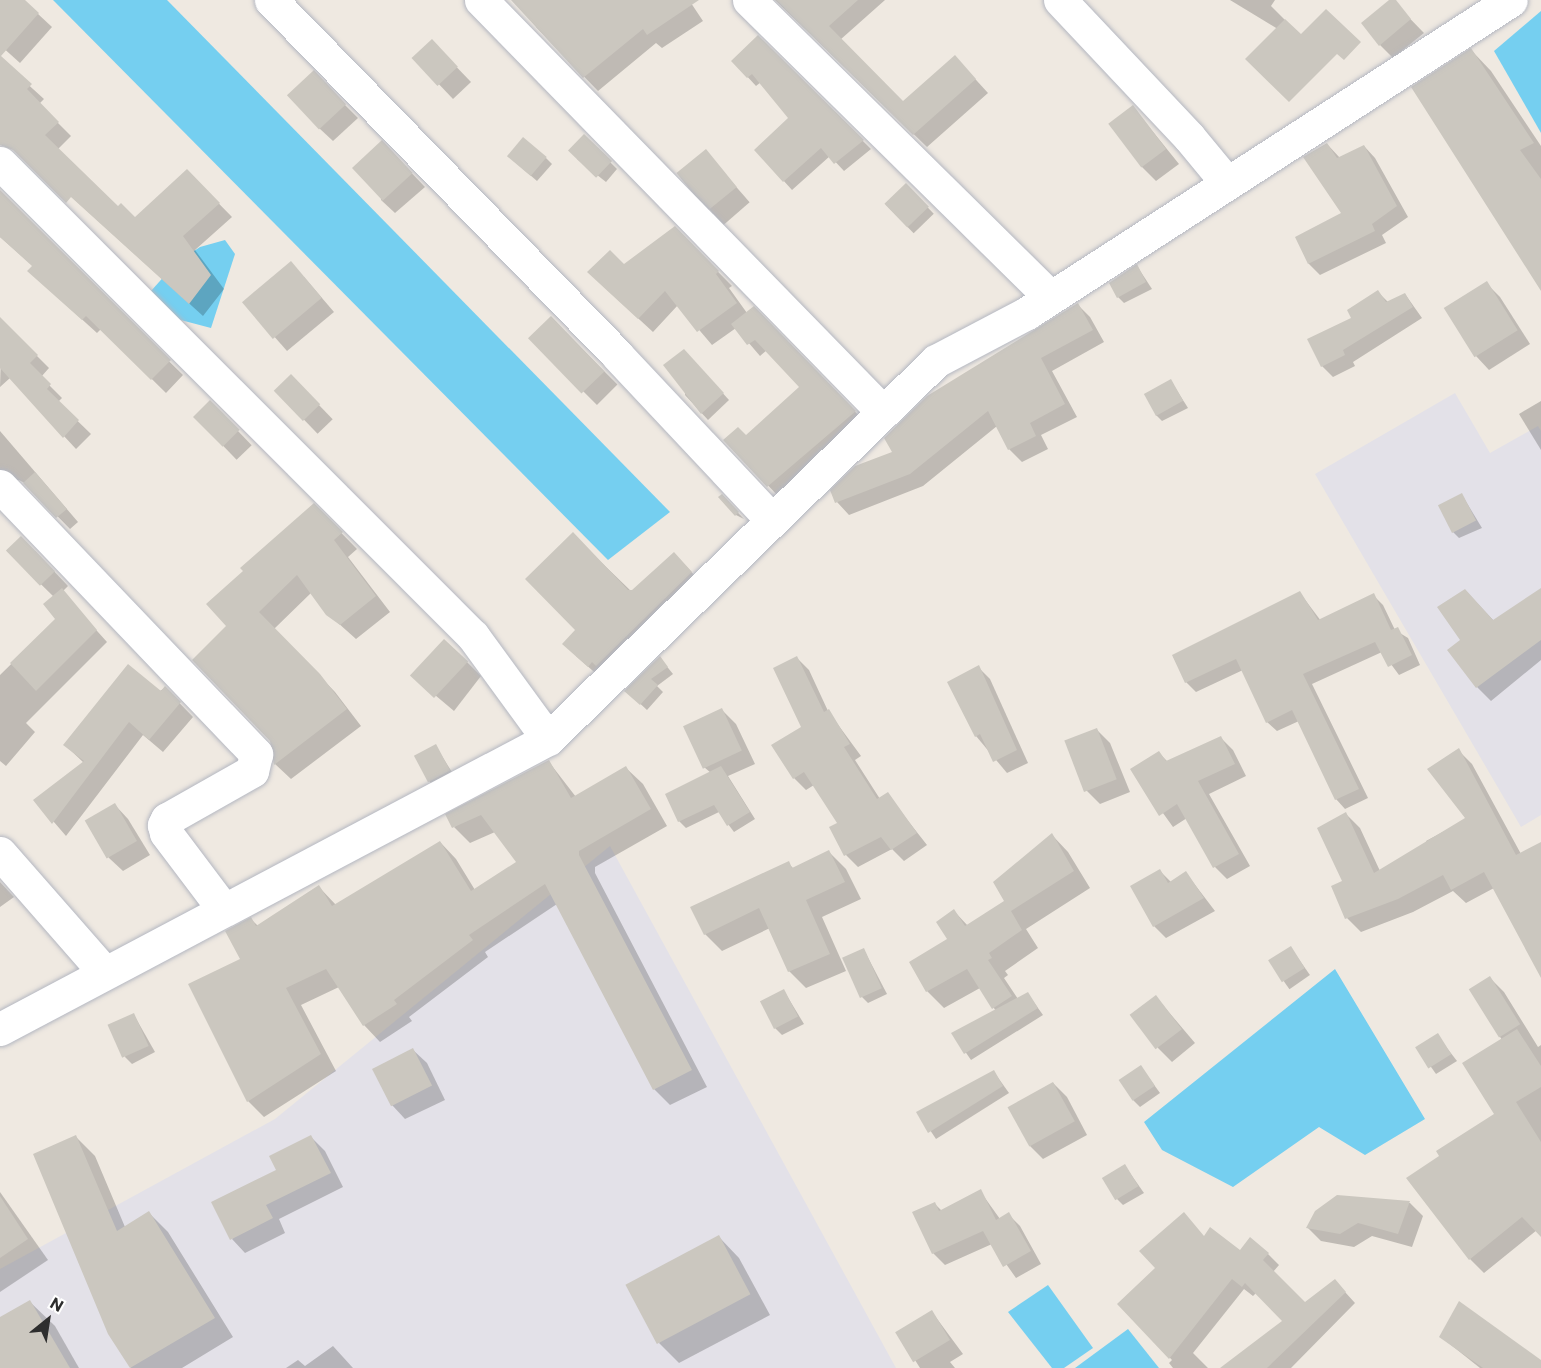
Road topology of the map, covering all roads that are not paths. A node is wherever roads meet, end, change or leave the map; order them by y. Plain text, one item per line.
1 (271, 0) edge
2 (481, 0) edge
3 (749, 0) edge
4 (1060, 0) edge
5 (1511, 0) edge
6 (0, 164) edge
7 (1227, 183) junction
8 (1050, 297) junction
9 (883, 412) junction
10 (0, 486) edge
11 (772, 520) junction
12 (548, 739) junction
13 (0, 853) edge
14 (224, 910) junction
15 (105, 973) junction
16 (0, 1029) edge

1 - 11 street
2 - 9 street
3 - 8 street
4 - 7 street
5 - 7 street
6 - 12 street
7 - 8 street
8 - 9 street
9 - 11 street
10 - 14 street
11 - 12 street
12 - 14 street
13 - 15 street
14 - 15 street
15 - 16 street

